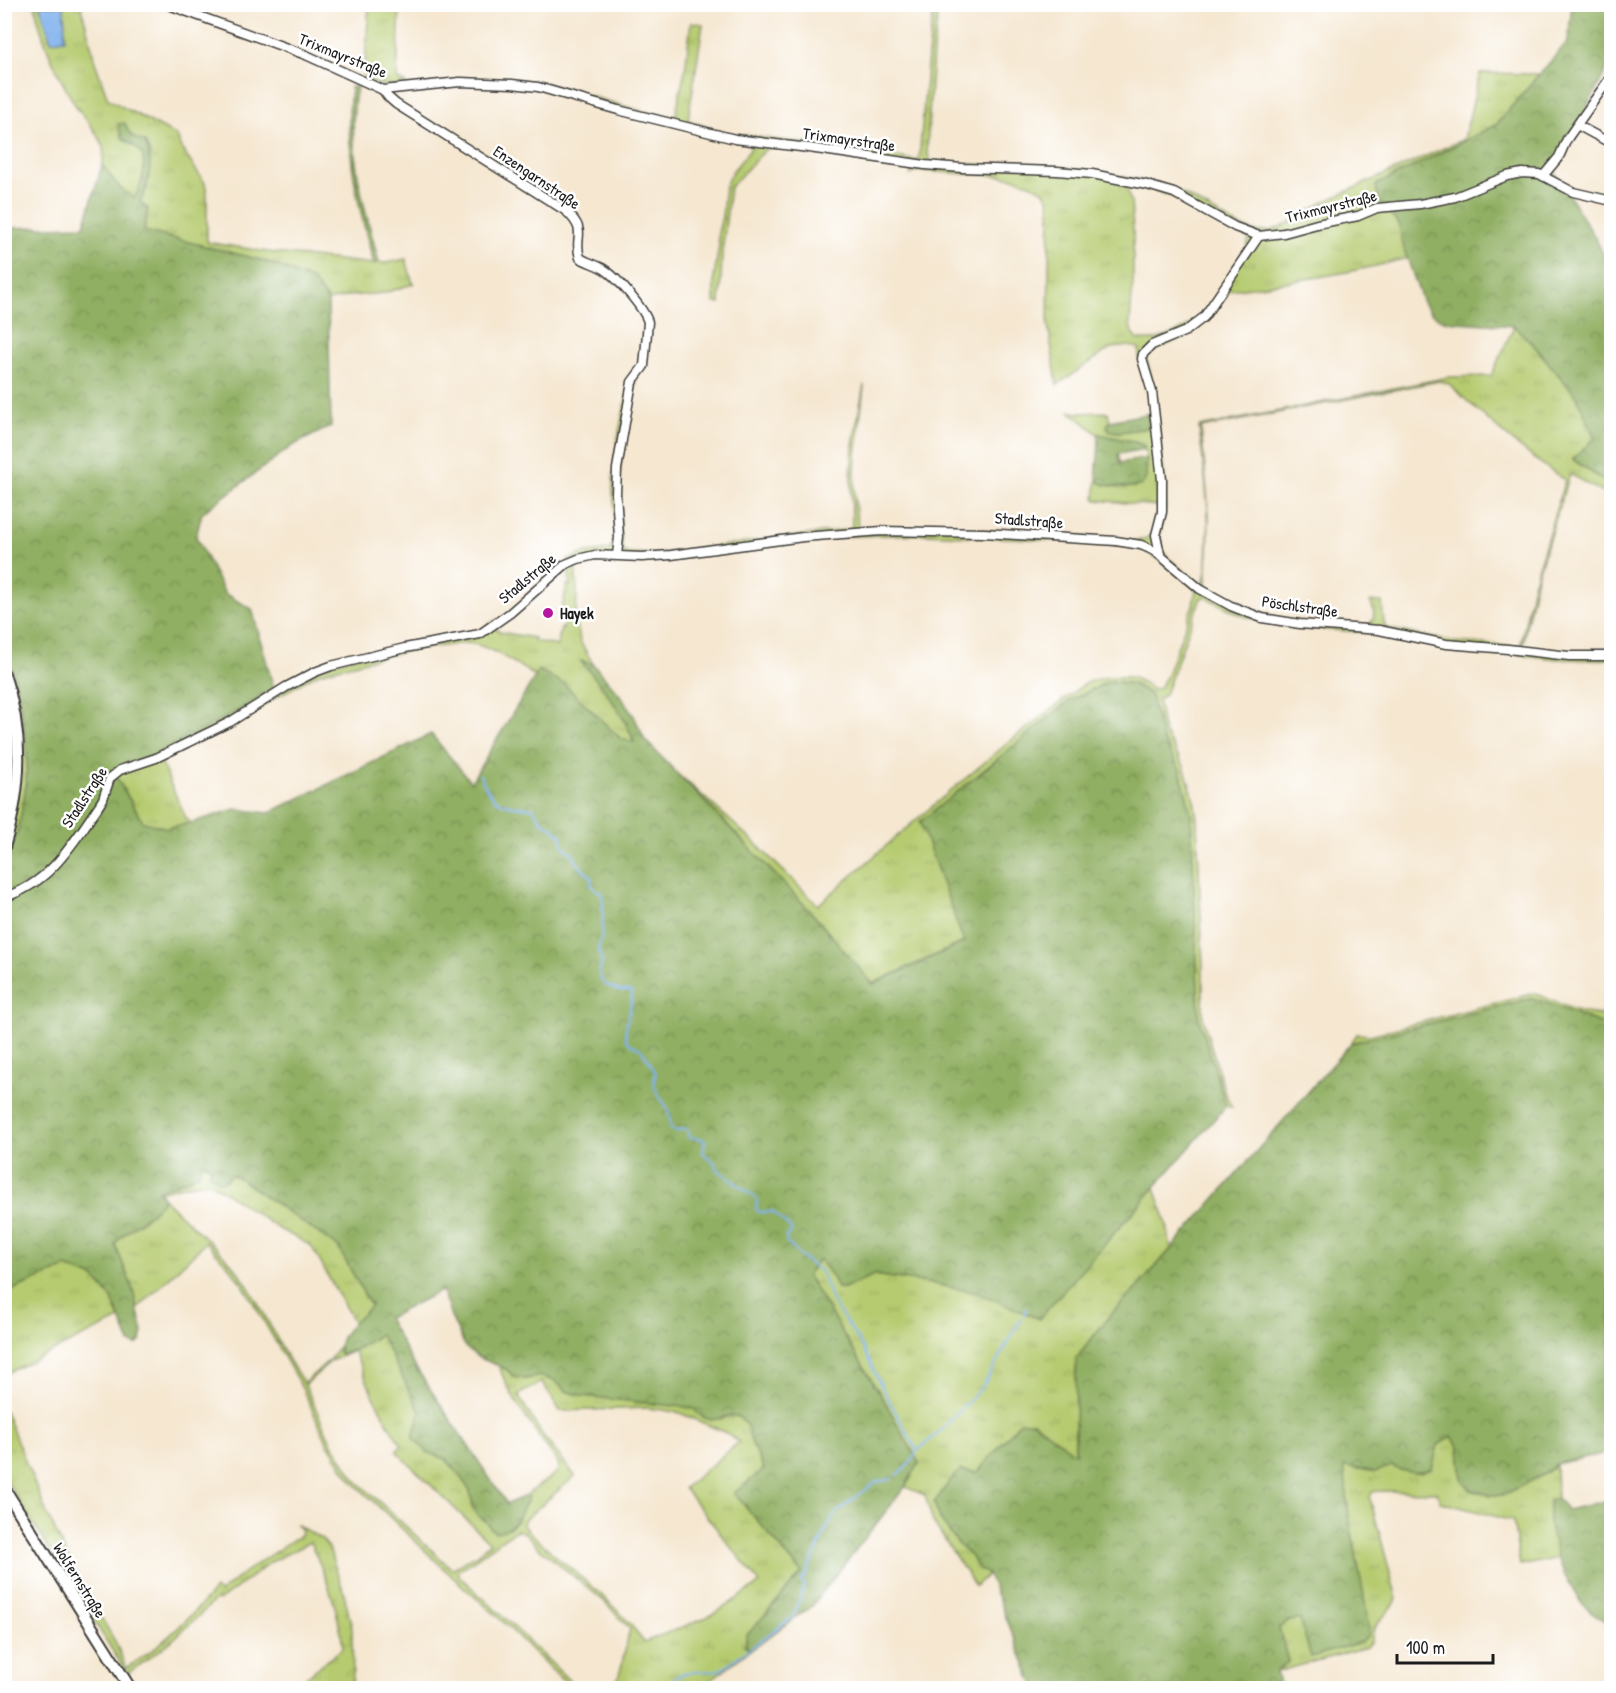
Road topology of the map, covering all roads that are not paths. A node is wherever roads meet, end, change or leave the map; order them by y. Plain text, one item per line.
1 (165, 4) edge
2 (1611, 75) edge
3 (383, 90) junction
4 (1577, 125) junction
5 (1611, 144) edge
6 (1543, 176) junction
7 (1611, 201) edge
8 (1259, 237) junction
9 (1156, 535) junction
10 (1141, 545) junction
11 (1160, 554) junction
12 (617, 555) junction
13 (1611, 656) edge
14 (4, 674) edge
15 (4, 846) edge
16 (4, 897) edge
17 (4, 1488) edge
18 (130, 1689) edge

1 - 3 street, Trixmayrstraße
2 - 4 street
3 - 8 street, Trixmayrstraße
3 - 12 street, Enzengarnstraße
4 - 5 street
4 - 6 street
6 - 7 street
6 - 8 street, Trixmayrstraße
8 - 9 street
9 - 10 street
9 - 11 street
10 - 11 street, Stadlstraße
10 - 12 street, Stadlstraße
11 - 13 street, Pöschlstraße
12 - 16 street, Stadlstraße
14 - 15 main road
17 - 18 main road, Wolfernstraße

